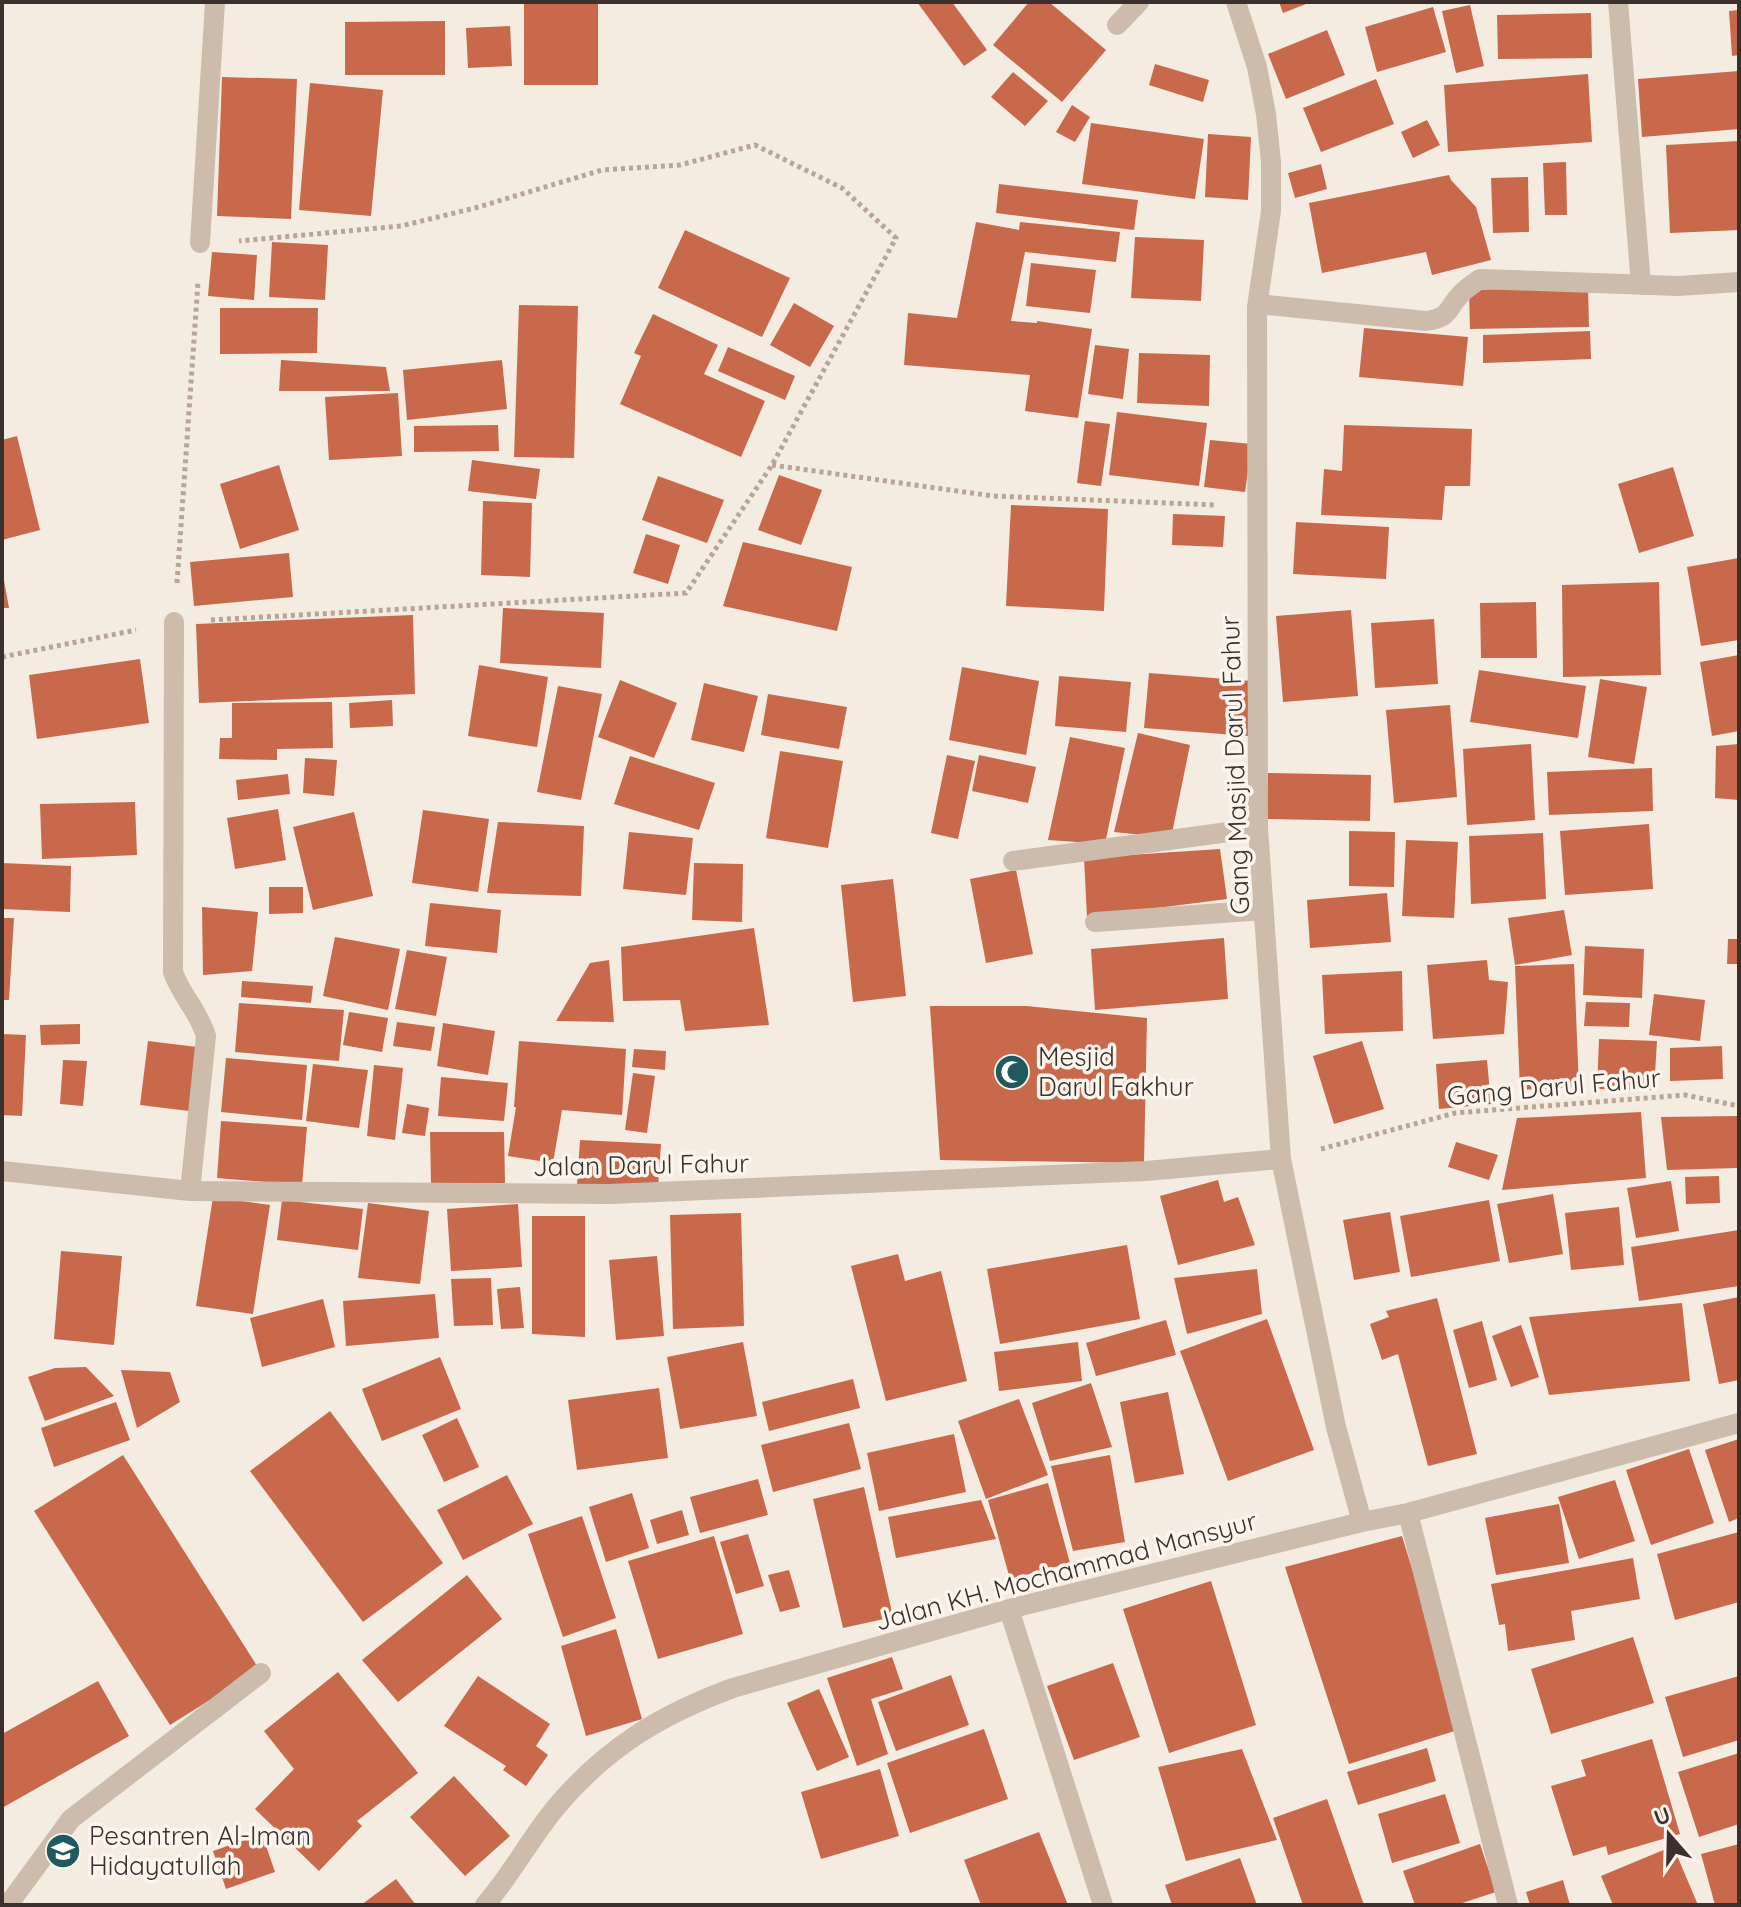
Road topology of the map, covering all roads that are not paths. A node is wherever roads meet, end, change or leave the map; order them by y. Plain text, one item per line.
1 (215, 2) edge
2 (1139, 2) edge
3 (1236, 2) edge
4 (1618, 2) edge
5 (1117, 25) dead end
6 (200, 243) road end
7 (1739, 282) edge
8 (1641, 285) junction
9 (1258, 304) junction
10 (174, 622) road end
11 (1258, 828) junction
12 (1013, 861) dead end
13 (1264, 910) junction
14 (1095, 922) dead end
15 (1281, 1159) junction
16 (2, 1171) edge
17 (190, 1191) junction
18 (1739, 1423) edge
19 (1408, 1513) junction
20 (1362, 1522) junction
21 (1009, 1609) junction
22 (261, 1673) dead end
23 (8, 1905) edge
24 (485, 1905) edge
25 (1103, 1905) edge
26 (1508, 1905) edge

1 - 6 street
2 - 5 street
3 - 9 street, Gang Masjid Darul Fahur
4 - 8 street
7 - 8 street
8 - 9 street
9 - 11 street, Gang Masjid Darul Fahur
10 - 17 street
11 - 12 street
11 - 13 street, Gang Masjid Darul Fahur
13 - 14 street
13 - 15 street, Gang Masjid Darul Fahur
15 - 17 street, Jalan Darul Fahur
15 - 20 street, Gang Masjid Darul Fahur
16 - 17 street, Jalan Darul Fahur
18 - 19 street, Jalan KH. Mochammad Mansyur
19 - 20 street, Jalan KH. Mochammad Mansyur
19 - 26 street
20 - 21 street, Jalan KH. Mochammad Mansyur
21 - 24 street, Jalan KH. Mochammad Mansyur
21 - 25 street
22 - 23 street

